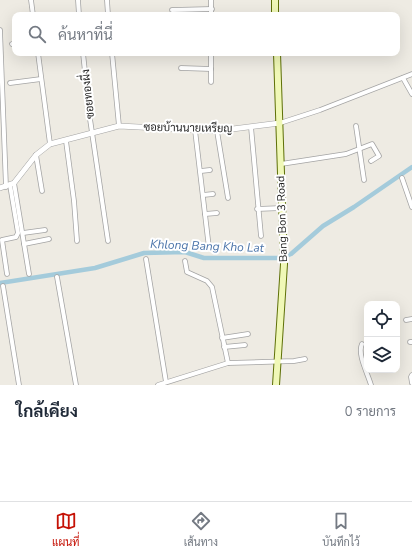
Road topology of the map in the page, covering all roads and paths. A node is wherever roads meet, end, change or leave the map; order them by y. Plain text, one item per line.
1 (31, 0) edge
2 (78, 0) edge
3 (107, 0) edge
4 (211, 0) edge
5 (275, 0) edge
6 (212, 9) junction
7 (172, 10) dead end
8 (33, 12) edge
9 (79, 12) edge
10 (108, 12) edge
11 (212, 12) edge
12 (275, 12) edge
13 (0, 30) edge
14 (38, 56) edge
15 (83, 56) edge
16 (112, 56) edge
17 (211, 56) edge
18 (277, 56) edge
19 (181, 68) dead end
20 (211, 68) junction
21 (412, 74) edge
22 (402, 78) junction
23 (41, 79) junction
24 (211, 82) dead end
25 (10, 83) dead end
26 (412, 94) edge
27 (280, 123) junction
28 (119, 126) junction
29 (356, 126) dead end
30 (251, 127) junction
31 (195, 130) junction
32 (217, 131) junction
33 (93, 134) junction
34 (66, 140) junction
35 (50, 144) junction
36 (359, 151) junction
37 (36, 155) junction
38 (371, 161) dead end
39 (281, 164) junction
40 (210, 170) dead end
41 (201, 171) junction
42 (402, 178) dead end
43 (364, 180) dead end
44 (8, 186) edge
45 (42, 191) dead end
46 (213, 194) dead end
47 (203, 195) junction
48 (228, 198) dead end
49 (412, 205) edge
50 (282, 208) junction
51 (257, 209) junction
52 (217, 213) dead end
53 (206, 214) junction
54 (45, 230) dead end
55 (23, 233) junction
56 (261, 236) dead end
57 (49, 239) dead end
58 (77, 241) dead end
59 (108, 242) dead end
60 (24, 244) junction
61 (209, 248) dead end
62 (146, 259) dead end
63 (185, 261) dead end
64 (7, 274) dead end
65 (29, 274) dead end
66 (57, 277) dead end
67 (3, 286) dead end
68 (412, 319) edge
69 (406, 320) dead end
70 (248, 334) dead end
71 (222, 338) junction
72 (362, 344) dead end
73 (245, 345) dead end
74 (224, 348) junction
75 (305, 359) dead end
76 (277, 361) junction
77 (228, 362) junction
78 (412, 375) edge
79 (166, 382) junction
80 (412, 383) edge
81 (19, 385) edge
82 (76, 385) edge
83 (158, 385) edge
84 (276, 385) edge
85 (372, 385) edge

1 - 8 street
2 - 9 street
3 - 10 street
4 - 6 street
5 - 12 main road
6 - 7 street
6 - 11 street
13 - 44 street
14 - 23 street
15 - 33 street, ซอยทองผึ่ง
16 - 28 street
17 - 20 street
18 - 27 main road, Bang Bon 3 Road
19 - 20 street
20 - 24 street
21 - 22 street
22 - 26 street
22 - 27 street
23 - 25 street
23 - 35 street
27 - 30 street, ซอยบ้านนายเหรียญ
27 - 39 main road, Bang Bon 3 Road
28 - 31 street, ซอยบ้านนายเหรียญ
28 - 33 street, ซอยบ้านนายเหรียญ
29 - 36 street
30 - 32 street, ซอยบ้านนายเหรียญ
30 - 51 street
31 - 32 street, ซอยบ้านนายเหรียญ
31 - 41 street
32 - 48 street
33 - 34 street, ซอยบ้านนายเหรียญ
33 - 59 street, ซอยทองผึ่ง
34 - 35 street, ซอยบ้านนายเหรียญ
34 - 58 street
35 - 37 street, ซอยบ้านนายเหรียญ
36 - 38 street
36 - 39 street
36 - 43 street
37 - 44 street, ซอยบ้านนายเหรียญ
37 - 45 street
39 - 50 main road, Bang Bon 3 Road
40 - 41 street
41 - 47 street
42 - 49 street
44 - 55 street
44 - 64 street
46 - 47 street
47 - 53 street
50 - 51 street
50 - 76 main road, Bang Bon 3 Road
51 - 56 street
52 - 53 street
53 - 61 street
54 - 55 street
55 - 60 street
57 - 60 street
60 - 65 street
62 - 79 street
63 - 71 street
66 - 82 street
67 - 81 street
68 - 69 street
70 - 71 street
71 - 74 street
72 - 85 street
73 - 74 street
74 - 77 street
75 - 76 street
76 - 77 street
76 - 84 main road, Bang Bon 3 Road
77 - 79 street
78 - 80 street
79 - 83 street

